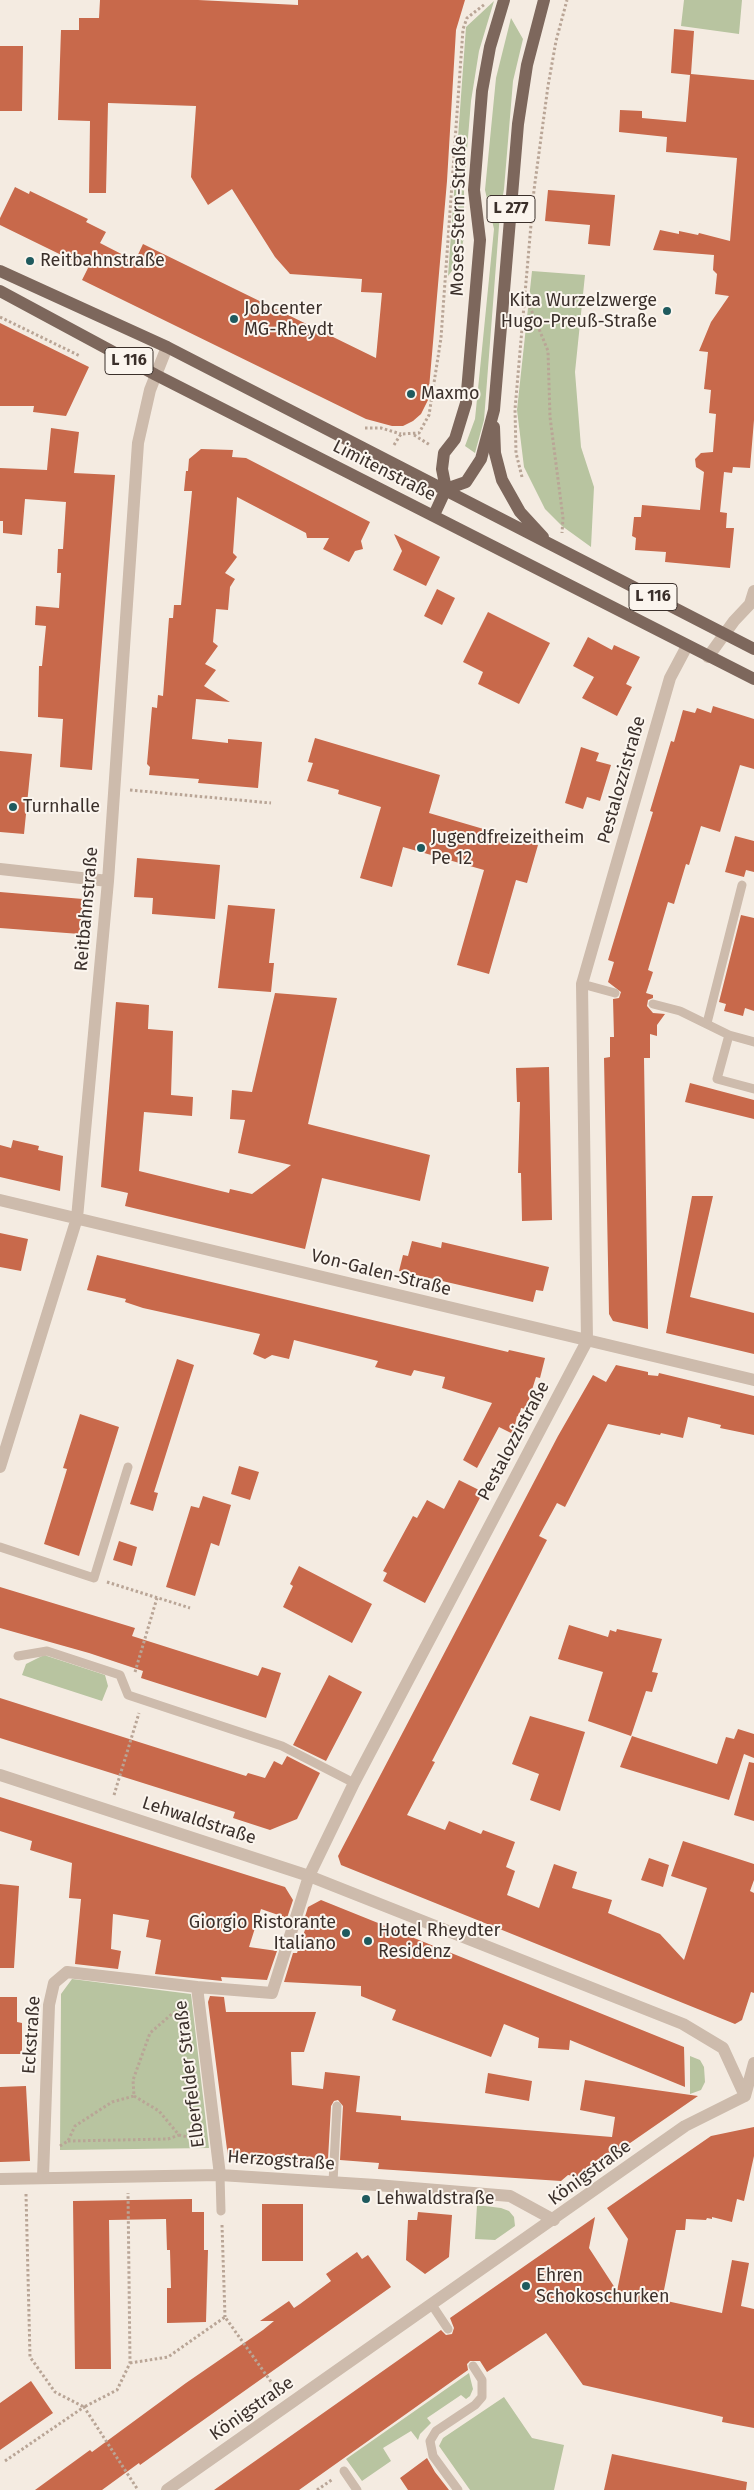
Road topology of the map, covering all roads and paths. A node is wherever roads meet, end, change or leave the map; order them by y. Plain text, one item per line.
1 (489, 0) edge
2 (504, 0) edge
3 (544, 0) edge
4 (566, 0) edge
5 (0, 271) edge
6 (0, 291) edge
7 (525, 295) junction
8 (167, 347) junction
9 (156, 374) junction
10 (494, 410) junction
11 (386, 459) junction
12 (523, 478) dead end
13 (446, 489) junction
14 (434, 515) junction
15 (555, 528) dead end
16 (562, 533) junction
17 (568, 537) dead end
18 (551, 545) junction
19 (754, 591) edge
20 (725, 635) junction
21 (687, 646) junction
22 (754, 650) edge
23 (708, 658) junction
24 (754, 679) edge
25 (113, 789) junction
26 (271, 803) dead end
27 (0, 869) edge
28 (108, 881) junction
29 (742, 885) dead end
30 (582, 984) junction
31 (615, 993) dead end
32 (653, 1004) dead end
33 (707, 1023) junction
34 (729, 1035) junction
35 (754, 1042) edge
36 (754, 1089) edge
37 (0, 1200) edge
38 (77, 1218) junction
39 (586, 1342) junction
40 (754, 1380) edge
41 (0, 1467) edge
42 (128, 1467) dead end
43 (0, 1547) edge
44 (94, 1578) junction
45 (157, 1598) junction
46 (190, 1608) dead end
47 (18, 1656) dead end
48 (128, 1695) junction
49 (143, 1700) junction
50 (0, 1775) edge
51 (354, 1783) junction
52 (110, 1809) junction
53 (309, 1876) junction
54 (197, 1988) junction
55 (198, 2001) junction
56 (754, 2063) edge
57 (134, 2096) junction
58 (750, 2096) edge
59 (337, 2106) dead end
60 (180, 2135) junction
61 (68, 2141) junction
62 (216, 2142) junction
63 (43, 2158) junction
64 (220, 2175) junction
65 (128, 2176) junction
66 (43, 2177) junction
67 (25, 2178) junction
68 (0, 2179) edge
69 (333, 2182) junction
70 (221, 2212) joint
71 (554, 2220) junction
72 (432, 2305) junction
73 (225, 2317) junction
74 (448, 2329) dead end
75 (130, 2364) junction
76 (473, 2366) dead end
77 (288, 2405) junction
78 (84, 2407) junction
79 (4, 2461) dead end
80 (344, 2471) dead end
81 (138, 2490) edge
82 (167, 2490) edge
83 (357, 2490) edge
84 (458, 2490) edge

1 - 11 path
2 - 13 main road, Moses-Stern-Straße / L 277
3 - 10 main road, L 277
4 - 7 path
5 - 8 main road, Limitenstraße / L 116
6 - 9 main road, Limitenstraße / L 116
7 - 12 path
7 - 16 path
8 - 9 street, Reitbahnstraße
8 - 11 main road, Limitenstraße / L 116
9 - 14 main road, Limitenstraße / L 116
9 - 25 street, Reitbahnstraße
10 - 13 main road, L 277
10 - 18 main road, L 116
11 - 13 main road, Limitenstraße / L 116
13 - 14 main road
13 - 18 main road, Limitenstraße / L 116
14 - 21 main road, Limitenstraße / L 116
15 - 16 path
16 - 17 path
18 - 20 main road, Limitenstraße / L 116
19 - 20 street
20 - 22 main road, Limitenstraße / L 116
20 - 23 street
21 - 23 main road, Limitenstraße / L 116
21 - 30 street, Pestalozzistraße
23 - 24 main road, Limitenstraße / L 116
25 - 26 path
25 - 28 street, Reitbahnstraße
27 - 28 street
28 - 38 street, Reitbahnstraße
29 - 33 lane
30 - 31 lane
30 - 39 street, Pestalozzistraße
32 - 33 lane
33 - 34 lane
34 - 35 lane
34 - 36 lane
37 - 38 street, Von-Galen-Straße
38 - 39 street, Von-Galen-Straße
38 - 41 street, Reitbahnstraße
39 - 40 street, Von-Galen-Straße
39 - 51 street, Pestalozzistraße
42 - 44 lane
43 - 44 lane
44 - 45 path
45 - 46 path
45 - 48 path
47 - 48 lane
48 - 49 lane
49 - 51 lane
49 - 52 path
50 - 52 street, Lehwaldstraße
51 - 53 street, Pestalozzistraße
52 - 53 street, Lehwaldstraße
53 - 54 street, Elberfelder Straße
53 - 58 street, Lehwaldstraße
54 - 55 street, Elberfelder Straße
54 - 63 street, Eckstraße
55 - 57 path
55 - 62 street, Elberfelder Straße
56 - 58 street
57 - 60 path
57 - 61 path
58 - 71 street, Königstraße
59 - 69 lane
60 - 61 path
60 - 62 path
61 - 63 path
62 - 64 street, Elberfelder Straße
63 - 66 street, Eckstraße
64 - 65 street, Herzogstraße
64 - 69 street, Herzogstraße
64 - 70 lane
65 - 66 street, Herzogstraße
65 - 75 path
66 - 67 street, Herzogstraße
67 - 68 street, Herzogstraße
67 - 78 path
69 - 71 street, Herzogstraße
70 - 73 path
71 - 72 street, Königstraße
72 - 74 lane
72 - 77 street, Königstraße
73 - 75 path
73 - 77 path
75 - 78 path
76 - 84 lane
77 - 82 street, Königstraße
78 - 79 path
78 - 81 path
80 - 83 lane

